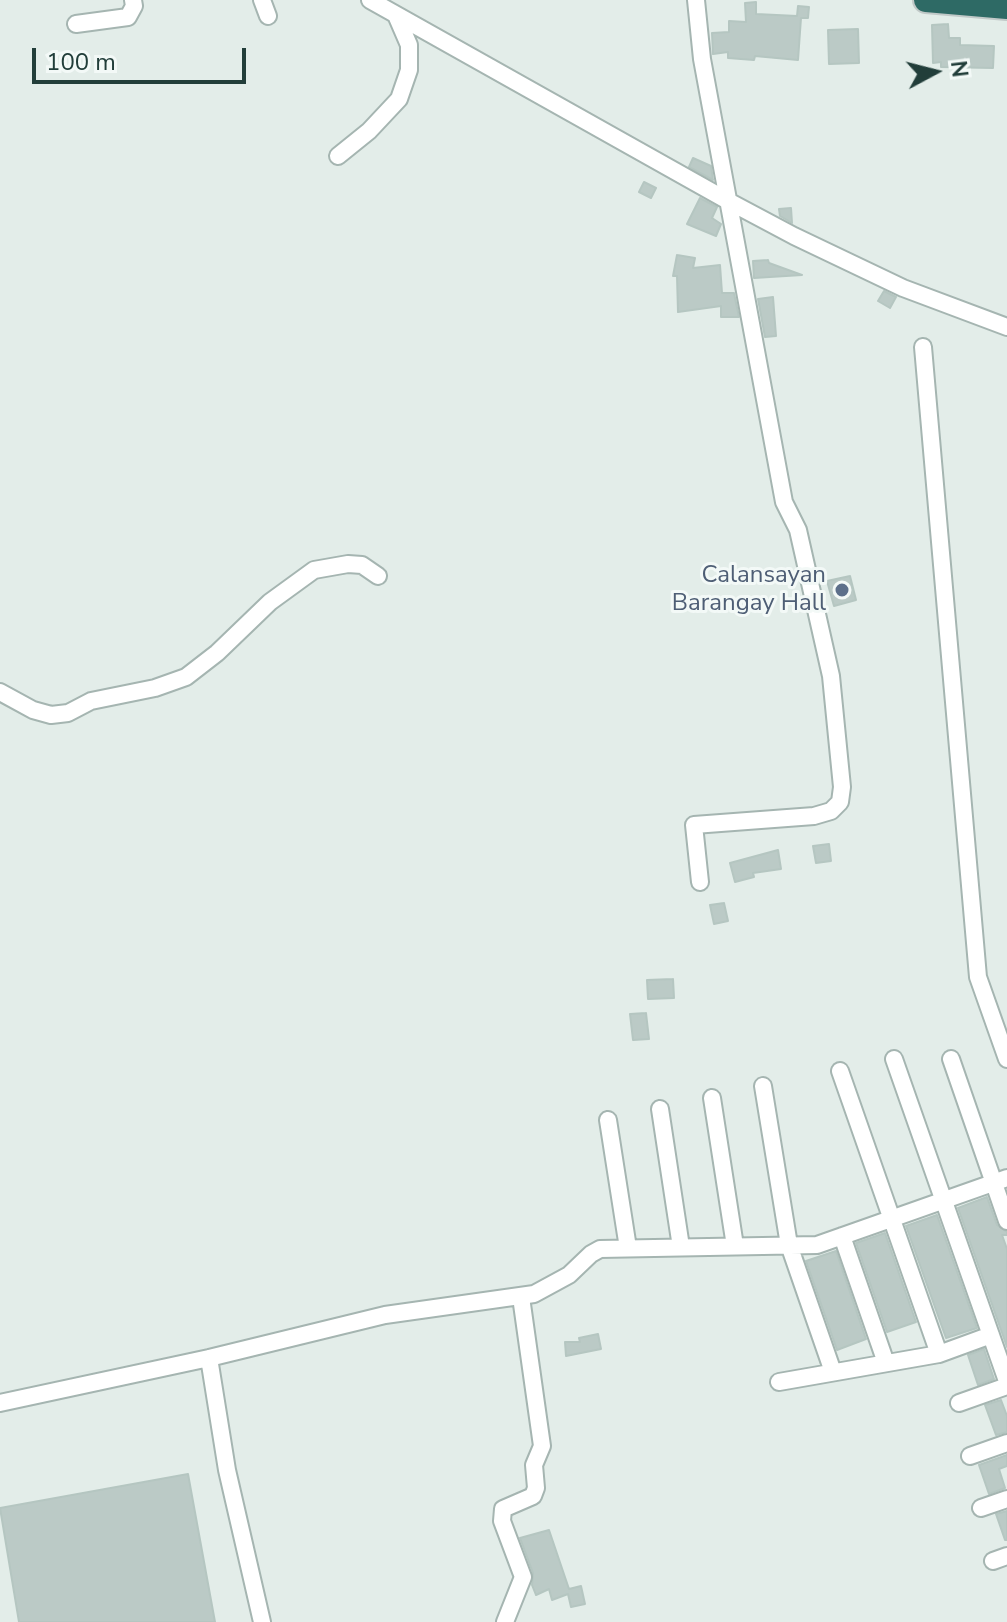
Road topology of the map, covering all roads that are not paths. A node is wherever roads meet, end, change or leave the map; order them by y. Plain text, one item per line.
1 (133, 0) edge
2 (370, 0) edge
3 (696, 0) edge
4 (926, 0) edge
5 (1007, 7) edge
6 (396, 15) junction
7 (76, 24) dead end
8 (338, 156) dead end
9 (730, 202) junction
10 (1007, 327) edge
11 (923, 347) dead end
12 (378, 576) dead end
13 (0, 692) edge
14 (700, 882) dead end
15 (894, 1059) dead end
16 (951, 1059) dead end
17 (1007, 1059) edge
18 (840, 1071) dead end
19 (763, 1086) dead end
20 (712, 1098) dead end
21 (660, 1109) dead end
22 (608, 1120) dead end
23 (1000, 1180) edge
24 (944, 1200) junction
25 (892, 1218) junction
26 (1007, 1221) edge
27 (842, 1236) junction
28 (789, 1245) junction
29 (735, 1246) junction
30 (681, 1247) junction
31 (628, 1248) junction
32 (521, 1297) junction
33 (991, 1335) junction
34 (939, 1354) junction
35 (209, 1358) junction
36 (886, 1363) junction
37 (833, 1372) junction
38 (779, 1382) dead end
39 (1007, 1384) edge
40 (0, 1403) edge
41 (959, 1403) dead end
42 (1007, 1443) edge
43 (970, 1456) dead end
44 (1007, 1499) edge
45 (981, 1508) dead end
46 (262, 1622) edge
47 (505, 1622) edge

1 - 7 street
2 - 6 street
3 - 9 street
4 - 5 highway
6 - 8 street
6 - 9 street
9 - 10 street
9 - 14 street
11 - 17 street
12 - 13 street
15 - 24 street
16 - 23 street
18 - 25 street
19 - 28 street
20 - 29 street
21 - 30 street
22 - 31 street
23 - 24 street
23 - 26 street
24 - 25 street
24 - 33 street
25 - 27 street
25 - 34 street
27 - 28 street
27 - 36 street
28 - 29 street
28 - 37 street
29 - 30 street
30 - 31 street
31 - 32 street
32 - 35 street
32 - 47 street
33 - 34 street
33 - 39 street
34 - 36 street
35 - 40 street
35 - 46 street
36 - 37 street
37 - 38 street
39 - 41 street
42 - 43 street
44 - 45 street

